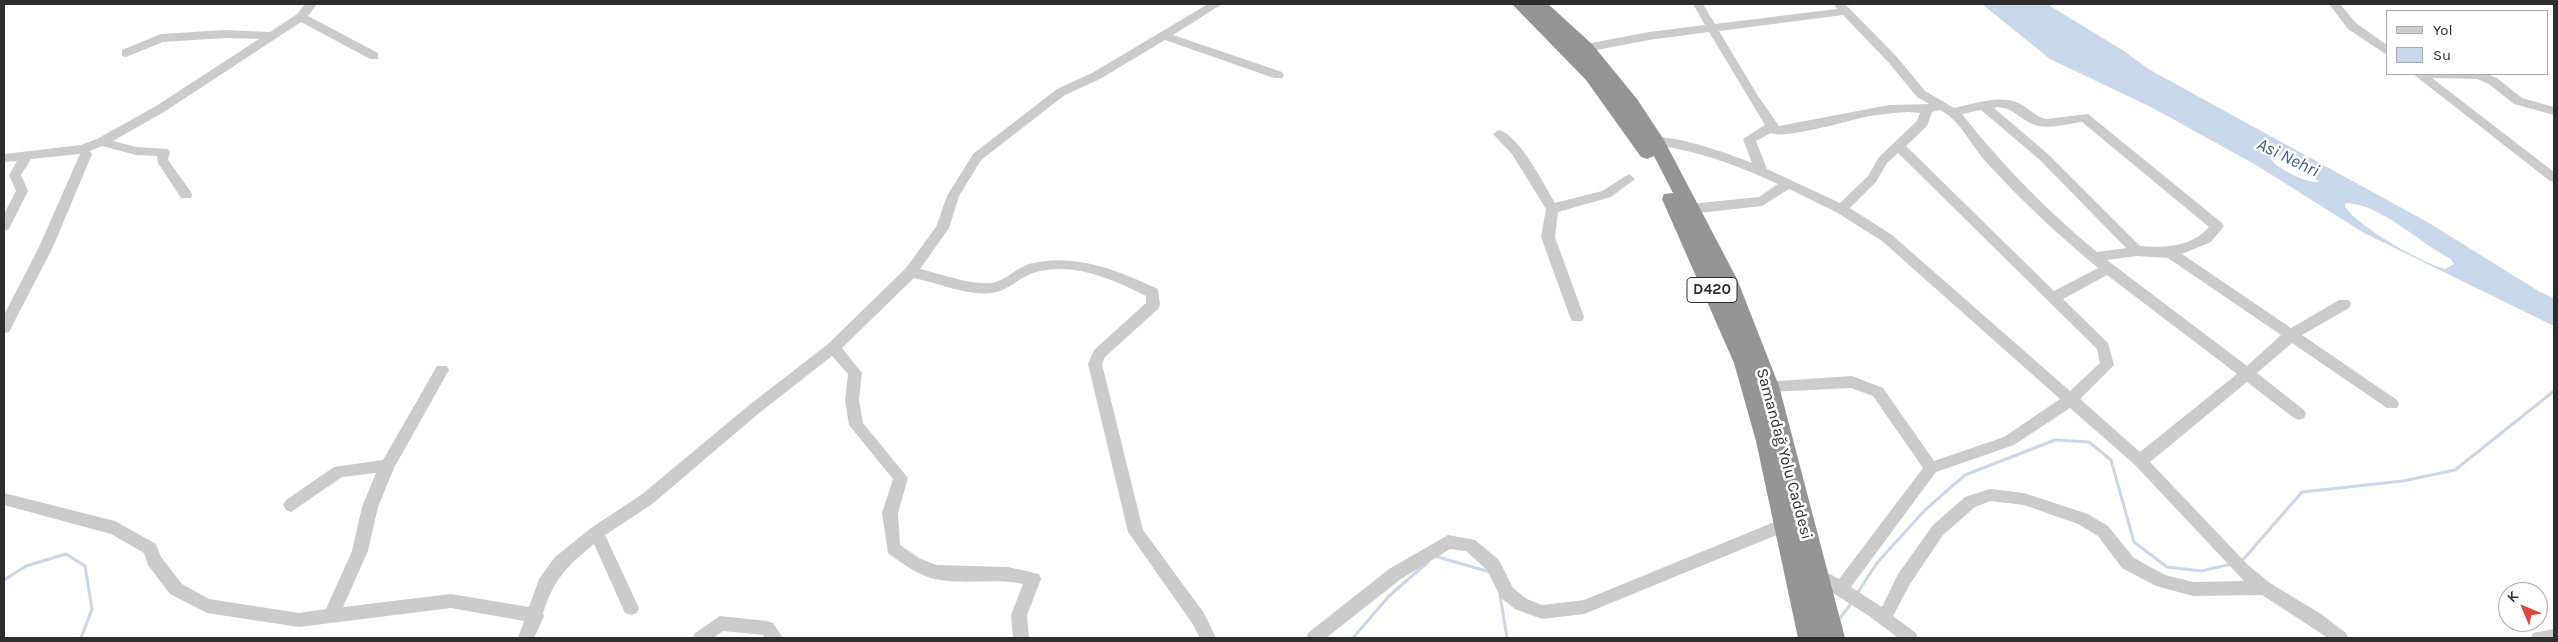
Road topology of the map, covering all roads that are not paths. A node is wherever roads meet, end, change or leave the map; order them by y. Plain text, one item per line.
1 (311, 4) edge
2 (1216, 4) edge
3 (1520, 4) edge
4 (1538, 4) edge
5 (1698, 4) edge
6 (2334, 4) edge
7 (1842, 8) edge
8 (301, 17) junction
9 (1712, 30) junction
10 (1162, 35) junction
11 (270, 36) junction
12 (1586, 48) junction
13 (2386, 50) edge
14 (126, 53) dead end
15 (374, 56) dead end
16 (1278, 74) dead end
17 (2421, 75) edge
18 (2479, 75) edge
19 (1984, 106) junction
20 (1928, 109) junction
21 (1947, 109) junction
22 (2554, 111) edge
23 (1773, 126) junction
24 (1499, 134) dead end
25 (1648, 141) junction
26 (101, 142) junction
27 (1899, 147) junction
28 (83, 149) junction
29 (26, 157) junction
30 (4, 158) edge
31 (1764, 174) junction
32 (2554, 178) edge
33 (1628, 179) dead end
34 (1787, 184) junction
35 (186, 195) dead end
36 (1552, 208) junction
37 (1690, 209) junction
38 (1841, 209) junction
39 (4, 226) edge
40 (2137, 251) junction
41 (2170, 253) junction
42 (2096, 257) junction
43 (2109, 268) junction
44 (910, 272) junction
45 (2053, 298) junction
46 (2344, 304) dead end
47 (1576, 316) dead end
48 (4, 328) edge
49 (2291, 335) junction
50 (833, 348) junction
51 (442, 370) dead end
52 (2248, 373) junction
53 (1769, 386) junction
54 (2070, 400) junction
55 (2392, 404) dead end
56 (2299, 414) dead end
57 (2140, 462) junction
58 (387, 466) junction
59 (1931, 468) junction
60 (4, 499) edge
61 (291, 505) dead end
62 (1784, 525) junction
63 (596, 533) junction
64 (1817, 574) junction
65 (2264, 588) junction
66 (1844, 591) junction
67 (631, 608) dead end
68 (536, 616) junction
69 (331, 617) junction
70 (1884, 618) junction
71 (1809, 631) edge
72 (2554, 636) edge
73 (526, 638) edge
74 (701, 638) edge
75 (775, 638) edge
76 (1021, 638) edge
77 (1208, 638) edge
78 (1314, 638) edge
79 (1833, 638) edge
80 (1910, 638) edge
81 (2340, 638) edge
82 (2539, 638) edge

1 - 8 street
2 - 10 street
3 - 25 highway, Samandağ Yolu Caddesi / D420
4 - 12 highway, Samandağ Yolu Caddesi / D420
5 - 9 street
6 - 13 street
7 - 9 street
7 - 21 street
8 - 11 street
8 - 15 street
9 - 12 street
9 - 23 street
10 - 16 street
10 - 44 street
11 - 14 street
11 - 26 street
12 - 25 highway, Samandağ Yolu Caddesi / D420
17 - 32 street
18 - 22 street
19 - 21 street
19 - 40 street
19 - 41 street
20 - 21 street
20 - 23 street
20 - 27 street
21 - 42 street
23 - 31 street
24 - 36 street
25 - 31 street
25 - 37 highway, Samandağ Yolu Caddesi / D420
25 - 62 highway, Samandağ Yolu Caddesi / D420
26 - 28 street
26 - 35 street
27 - 38 street
27 - 45 street
28 - 29 street
28 - 48 street
29 - 30 street
29 - 39 street
31 - 34 street
33 - 36 street
34 - 37 street
34 - 38 street
36 - 47 street
37 - 53 highway, Samandağ Yolu Caddesi / D420
38 - 54 street
40 - 41 street
40 - 42 street
41 - 49 street
42 - 43 street
43 - 45 street
43 - 52 street
44 - 50 street
44 - 77 street
45 - 54 street
46 - 49 street
49 - 52 street
49 - 55 street
50 - 63 street
50 - 76 street
51 - 58 street
52 - 56 street
52 - 57 street
53 - 59 street
53 - 64 highway, Samandağ Yolu Caddesi / D420
54 - 57 street
54 - 59 street
57 - 65 street
58 - 61 street
58 - 69 street
59 - 66 street
60 - 69 street
62 - 71 highway, Samandağ Yolu Caddesi / D420
62 - 78 street
63 - 67 street
63 - 68 street
64 - 66 street
64 - 79 highway, Samandağ Yolu Caddesi / D420
65 - 70 street
65 - 81 street
66 - 70 street
68 - 69 street
68 - 73 street
70 - 80 street
72 - 82 street
74 - 75 street

